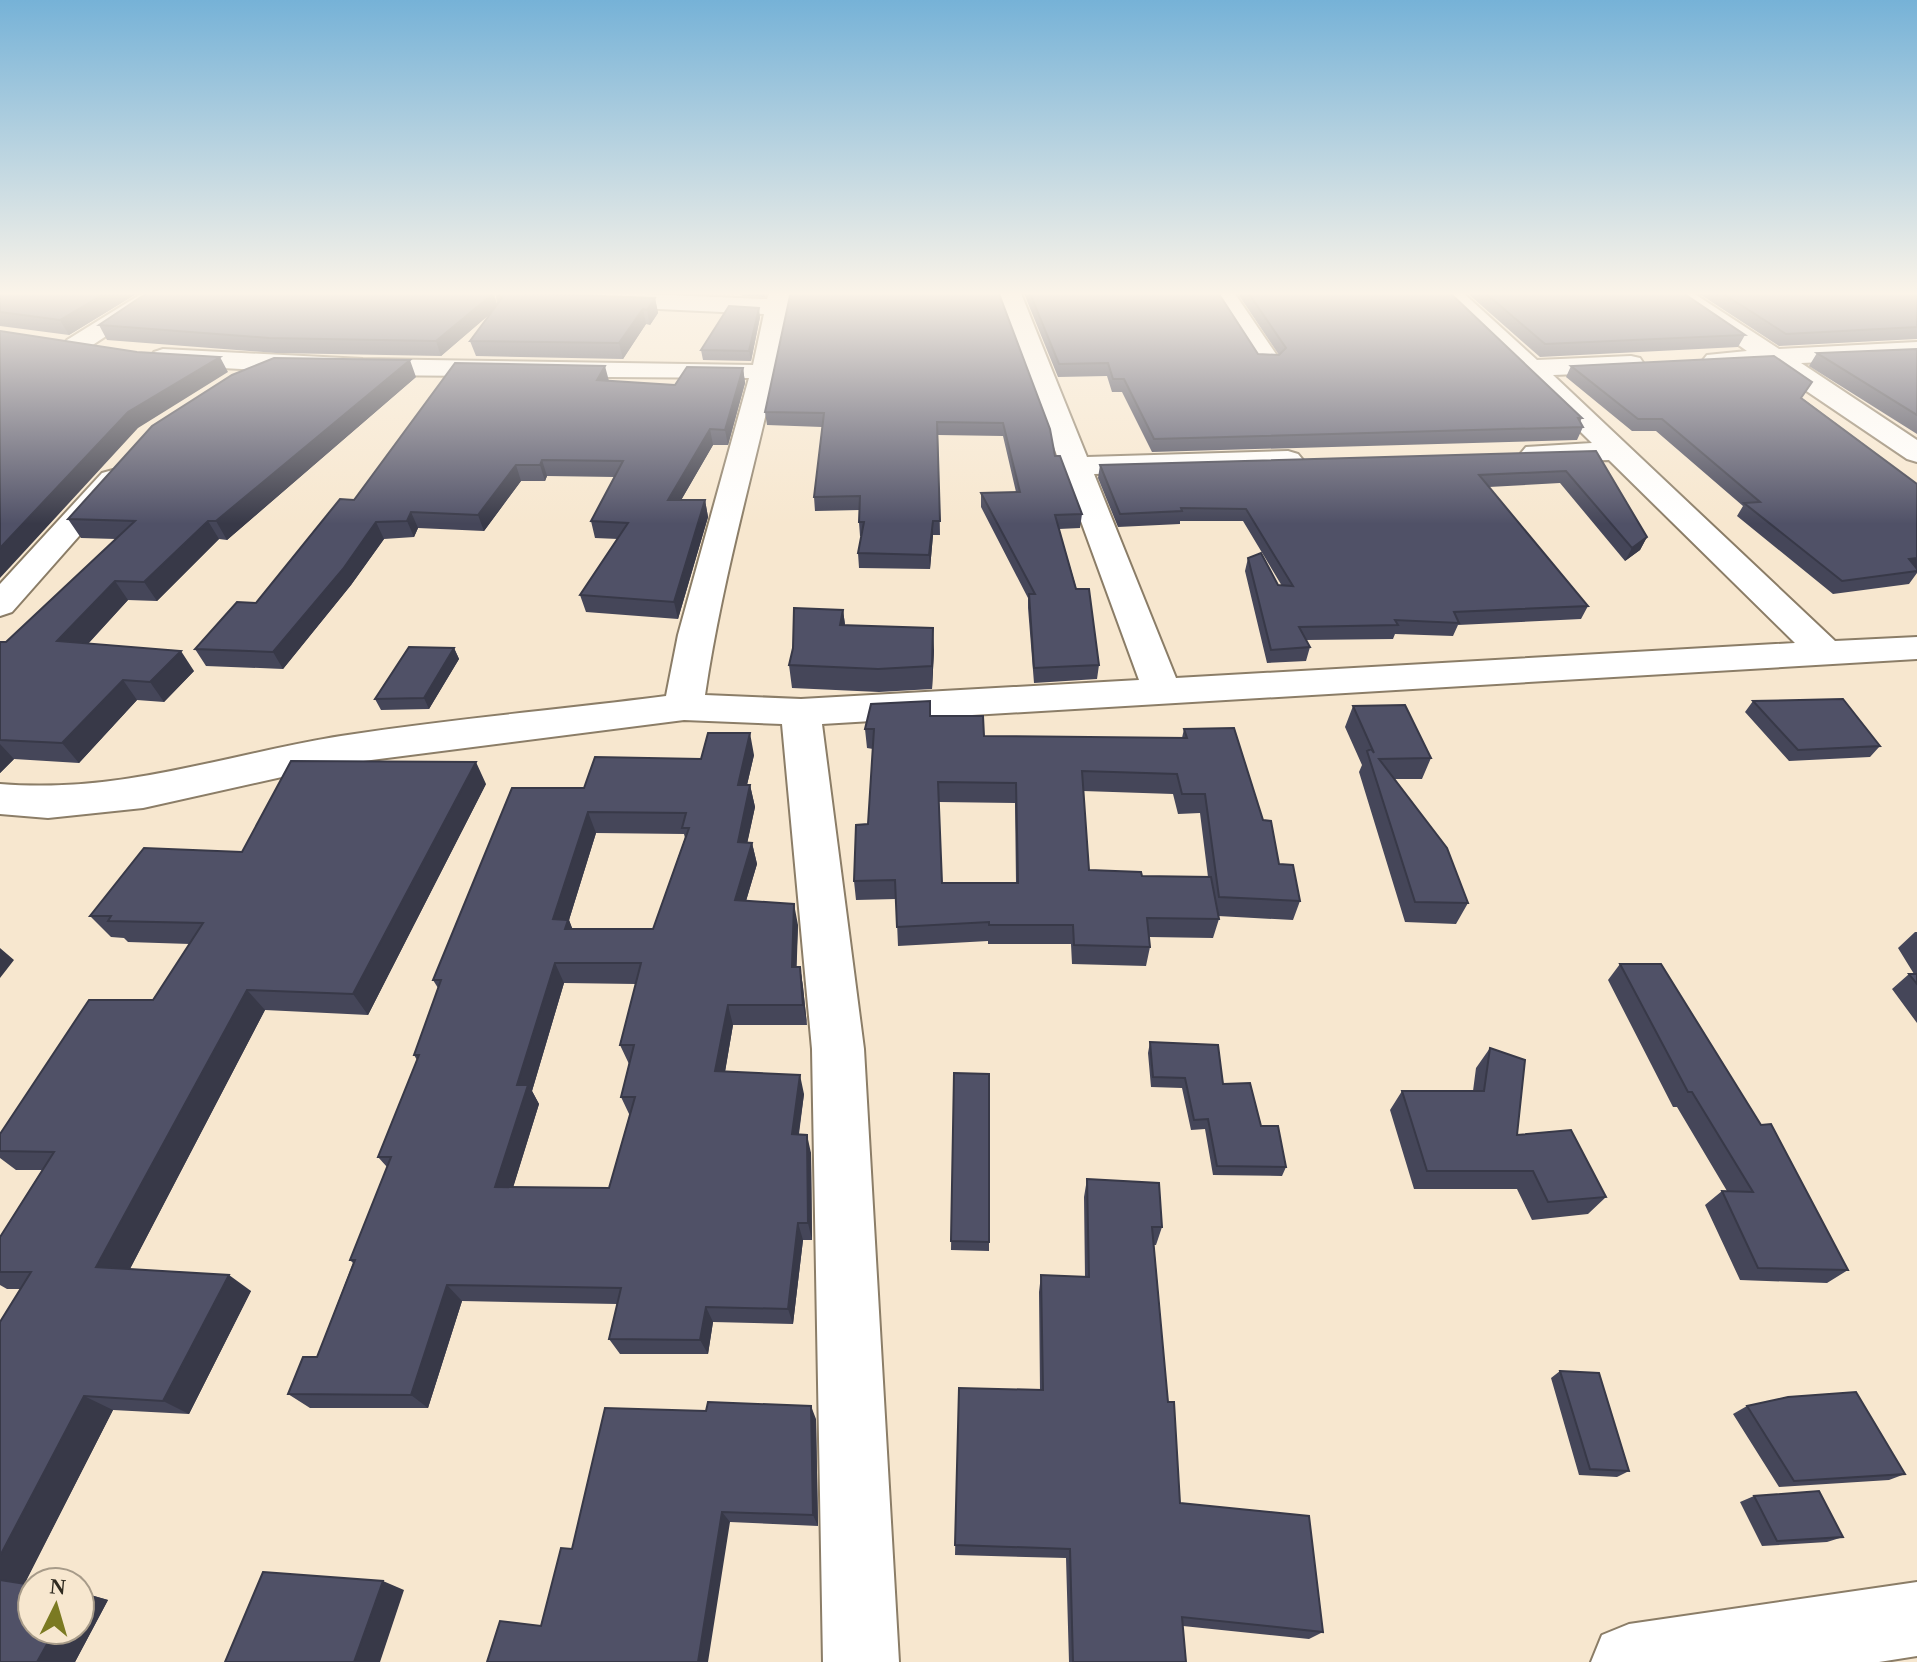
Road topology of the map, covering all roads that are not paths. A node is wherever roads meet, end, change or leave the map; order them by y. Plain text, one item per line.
1 (1531, 368) edge
2 (266, 369) edge
3 (554, 369) edge
4 (765, 369) edge
5 (1039, 369) edge
6 (1791, 369) edge
7 (764, 372) junction
8 (221, 390) edge
9 (1618, 451) junction
10 (1917, 453) edge
11 (1507, 454) edge
12 (1316, 459) edge
13 (129, 463) edge
14 (1077, 466) junction
15 (0, 605) edge
16 (1917, 648) edge
17 (1826, 653) junction
18 (1163, 693) junction
19 (684, 707) junction
20 (801, 712) junction
21 (0, 799) edge
22 (1917, 1619) edge
23 (861, 1662) edge
24 (1629, 1662) edge

1 - 9 street
2 - 8 street
3 - 7 street
4 - 7 street
5 - 14 street
6 - 10 street
7 - 19 street
9 - 11 street
9 - 17 street
12 - 14 street
13 - 15 street
14 - 18 street
16 - 17 street
17 - 18 street
18 - 20 street
19 - 20 street
19 - 21 street
20 - 23 street
22 - 24 street

